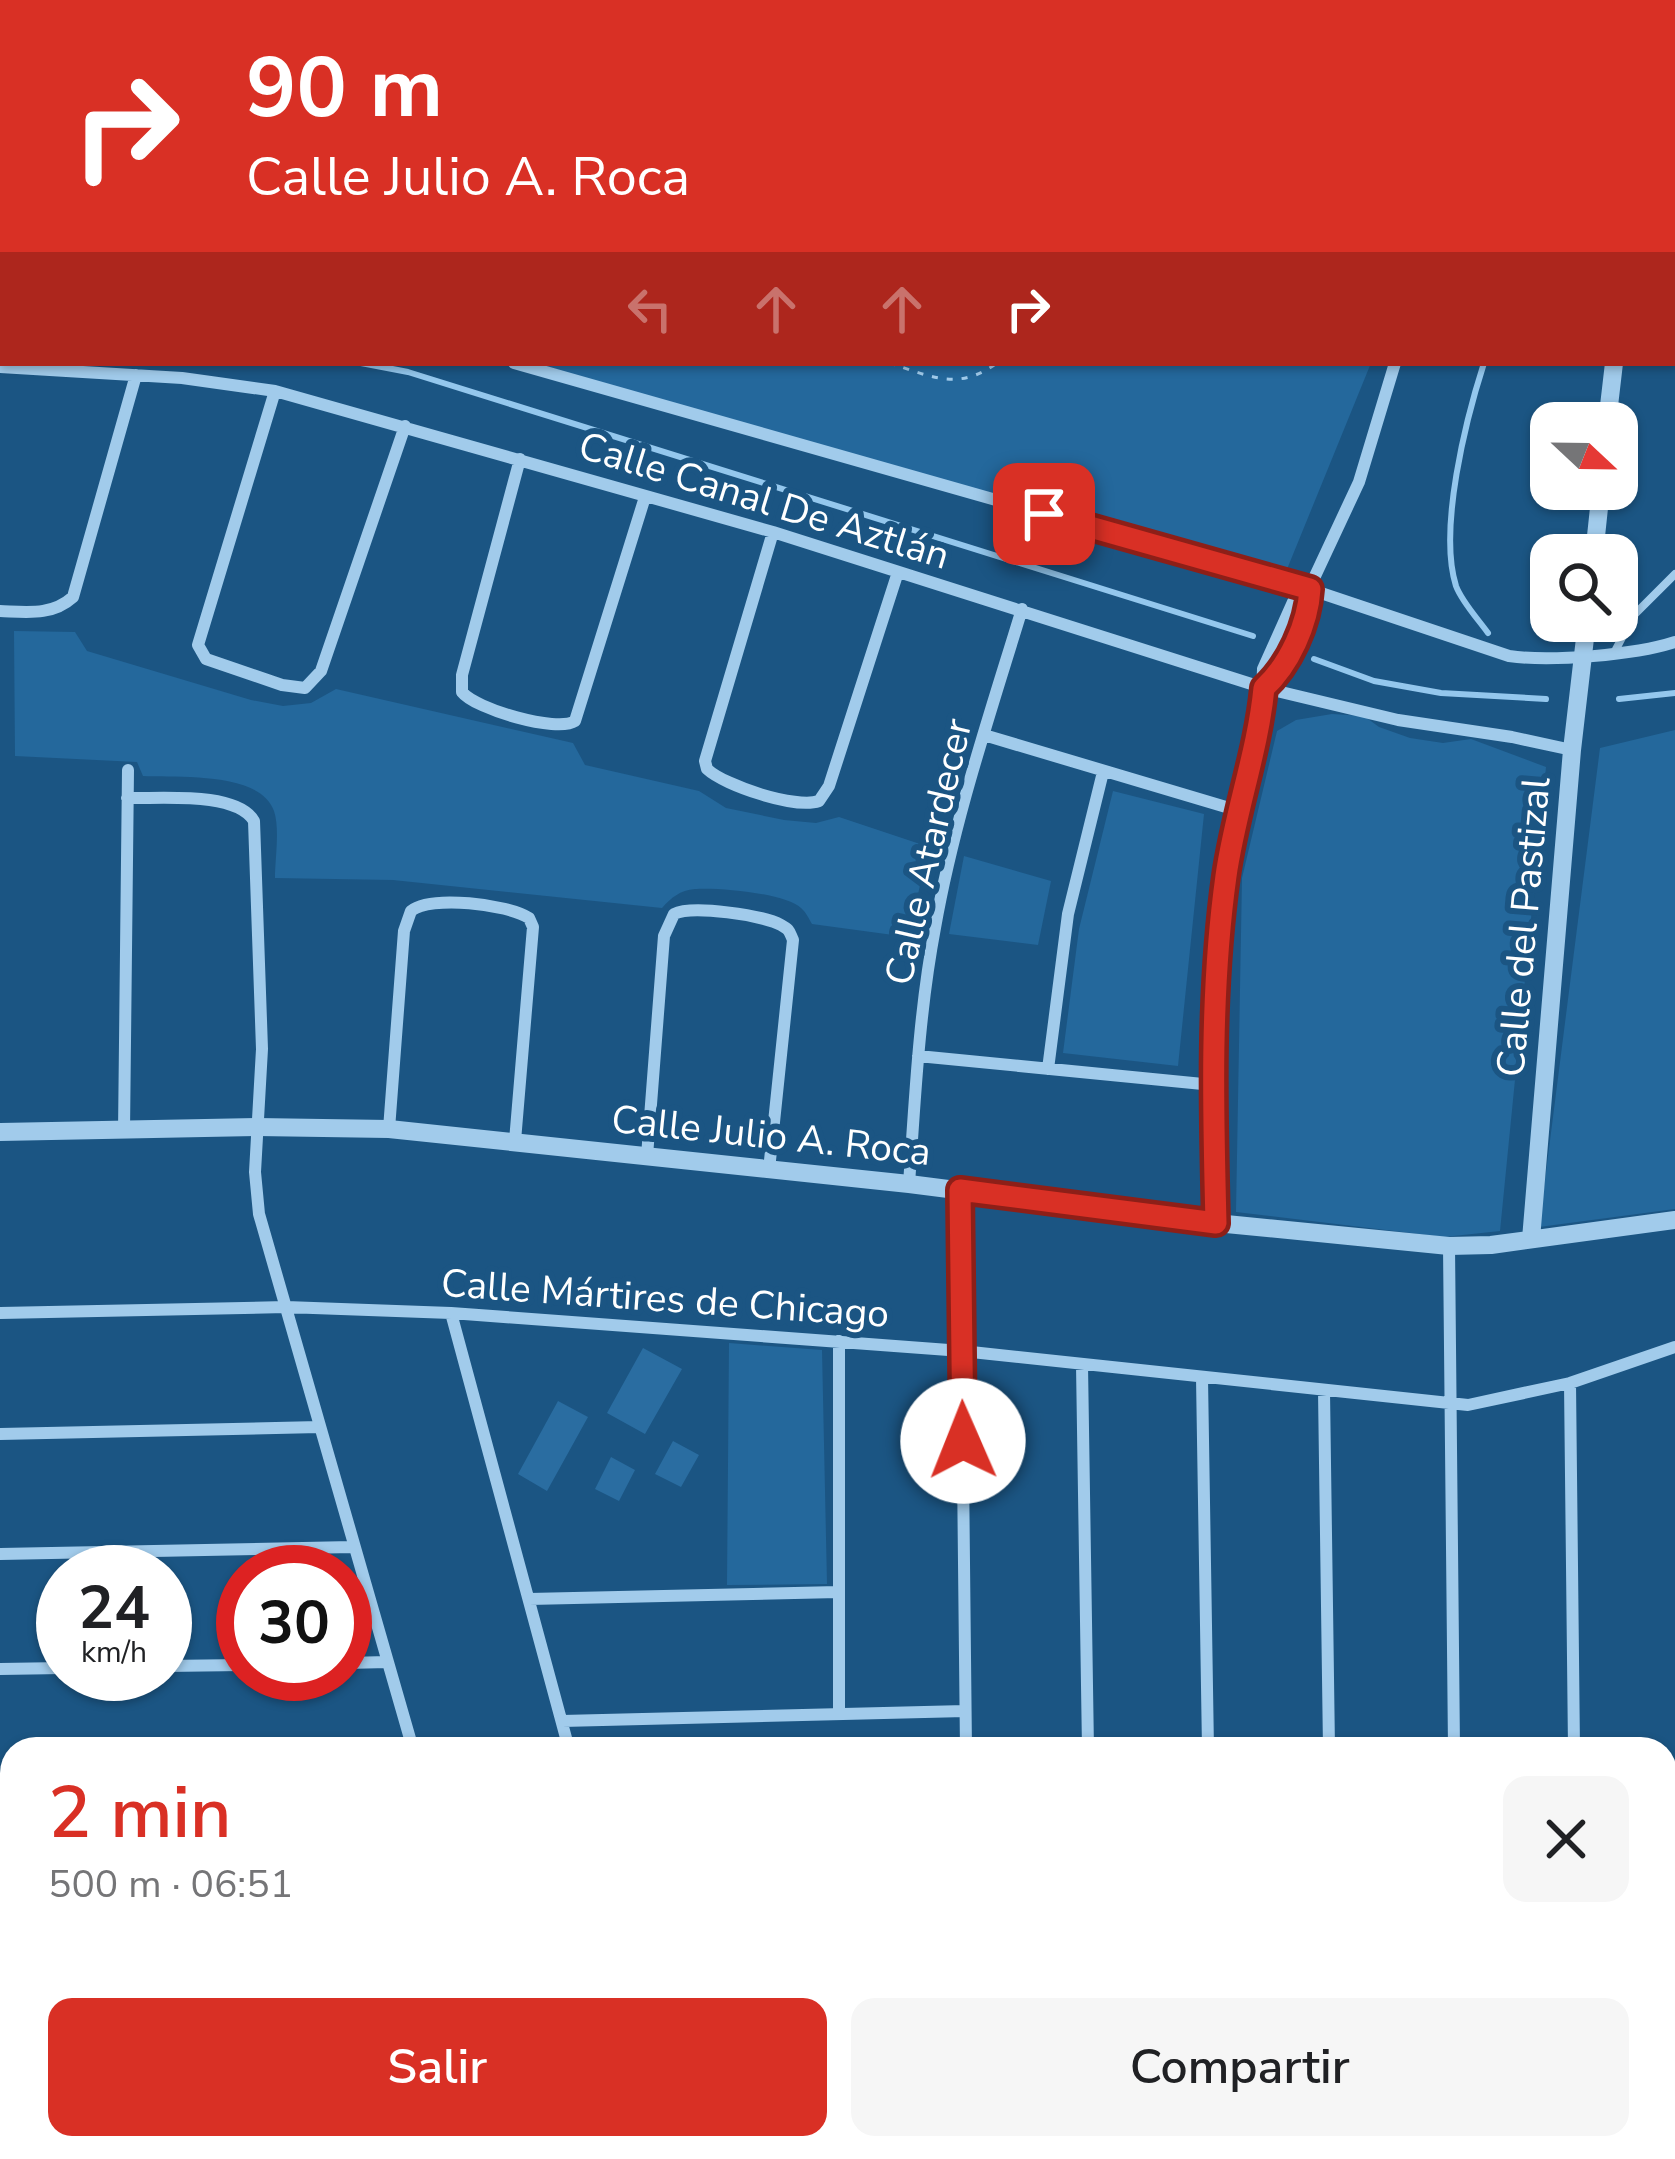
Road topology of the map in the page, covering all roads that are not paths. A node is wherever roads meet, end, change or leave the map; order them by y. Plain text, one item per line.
1 (525, 366) edge
2 (1394, 366) edge
3 (1614, 366) edge
4 (0, 368) edge
5 (136, 375) junction
6 (275, 391) junction
7 (1609, 402) edge
8 (405, 426) junction
9 (520, 459) junction
10 (645, 496) junction
11 (773, 532) junction
12 (898, 572) junction
13 (1675, 574) edge
14 (1310, 589) junction
15 (1022, 609) junction
16 (0, 611) edge
17 (1585, 642) edge
18 (1675, 642) edge
19 (1615, 651) junction
20 (1583, 655) junction
21 (1264, 688) junction
22 (984, 735) junction
23 (1572, 750) junction
24 (128, 770) dead end
25 (1103, 772) junction
26 (127, 798) junction
27 (1236, 810) junction
28 (918, 1056) junction
29 (1048, 1069) junction
30 (1213, 1085) junction
31 (257, 1127) junction
32 (389, 1129) junction
33 (0, 1132) edge
34 (124, 1132) junction
35 (514, 1141) junction
36 (647, 1156) junction
37 (770, 1170) junction
38 (909, 1184) junction
39 (960, 1190) junction
40 (1675, 1220) edge
41 (1216, 1223) junction
42 (1531, 1239) junction
43 (1449, 1246) junction
44 (286, 1307) junction
45 (0, 1313) edge
46 (451, 1313) junction
47 (839, 1340) junction
48 (1675, 1347) edge
49 (962, 1351) junction
50 (1082, 1365) junction
51 (1202, 1378) junction
52 (1570, 1383) junction
53 (1324, 1390) junction
54 (1449, 1403) junction
55 (319, 1427) junction
56 (0, 1434) edge
57 (351, 1545) edge
58 (216, 1550) edge
59 (0, 1554) edge
60 (838, 1592) junction
61 (530, 1599) junction
62 (372, 1611) edge
63 (372, 1662) edge
64 (388, 1662) junction
65 (36, 1668) edge
66 (0, 1669) edge
67 (839, 1712) junction
68 (965, 1712) junction
69 (562, 1721) junction
70 (410, 1737) edge
71 (566, 1737) edge
72 (966, 1737) edge
73 (1088, 1737) edge
74 (1208, 1737) edge
75 (1329, 1737) edge
76 (1454, 1737) edge
77 (1574, 1737) edge

1 - 14 street, Calle Canal De Aztlán
2 - 14 street
3 - 7 street
4 - 5 street, Calle Canal De Aztlán
5 - 6 street, Calle Canal De Aztlán
5 - 16 street
6 - 8 street, Calle Canal De Aztlán
6 - 8 street
8 - 9 street, Calle Canal De Aztlán
9 - 10 street, Calle Canal De Aztlán
9 - 10 street
10 - 11 street, Calle Canal De Aztlán
11 - 12 street, Calle Canal De Aztlán
11 - 12 street
12 - 15 street, Calle Canal De Aztlán
13 - 19 lane
14 - 20 street, Calle Canal De Aztlán
14 - 21 street
15 - 21 street, Calle Canal De Aztlán
15 - 22 street, Calle Atardecer
17 - 20 street, Calle del Pastizal
18 - 19 street, Calle Canal De Aztlán
19 - 20 street, Calle Canal De Aztlán
20 - 23 street, Calle del Pastizal
21 - 23 street, Calle Canal De Aztlán
21 - 27 street
22 - 25 street
22 - 28 street, Calle Atardecer
23 - 42 street, Calle del Pastizal
24 - 26 street
25 - 27 street
25 - 29 street
26 - 31 street
26 - 34 street
27 - 30 street
28 - 29 street
28 - 38 street, Calle Atardecer
29 - 30 street
30 - 41 street
31 - 32 street, Calle Julio A. Roca
31 - 34 street, Calle Julio A. Roca
31 - 44 street
32 - 35 street, Calle Julio A. Roca
32 - 35 street
33 - 34 street, Calle Julio A. Roca
35 - 36 street, Calle Julio A. Roca
36 - 37 street, Calle Julio A. Roca
36 - 37 street
37 - 38 street, Calle Julio A. Roca
38 - 39 street, Calle Julio A. Roca
39 - 41 street, Calle Julio A. Roca
39 - 49 street
40 - 42 street, Calle Julio A. Roca
41 - 43 street, Calle Julio A. Roca
42 - 43 street, Calle Julio A. Roca
43 - 54 street
44 - 45 street, Calle Mártires de Chicago
44 - 46 street, Calle Mártires de Chicago
44 - 55 street
46 - 47 street, Calle Mártires de Chicago
46 - 61 street
47 - 49 street, Calle Mártires de Chicago
47 - 60 street
48 - 52 street, Calle Mártires de Chicago
49 - 50 street, Calle Mártires de Chicago
49 - 68 street
50 - 51 street, Calle Mártires de Chicago
50 - 73 street
51 - 53 street, Calle Mártires de Chicago
51 - 74 street
52 - 54 street, Calle Mártires de Chicago
52 - 77 street
53 - 54 street, Calle Mártires de Chicago
53 - 75 street
54 - 76 street
55 - 56 street
55 - 57 street
58 - 59 street
60 - 61 street
60 - 67 street
61 - 69 street
62 - 64 street
63 - 64 street
64 - 70 street
65 - 66 street
67 - 68 street
67 - 69 street
68 - 72 street
69 - 71 street

